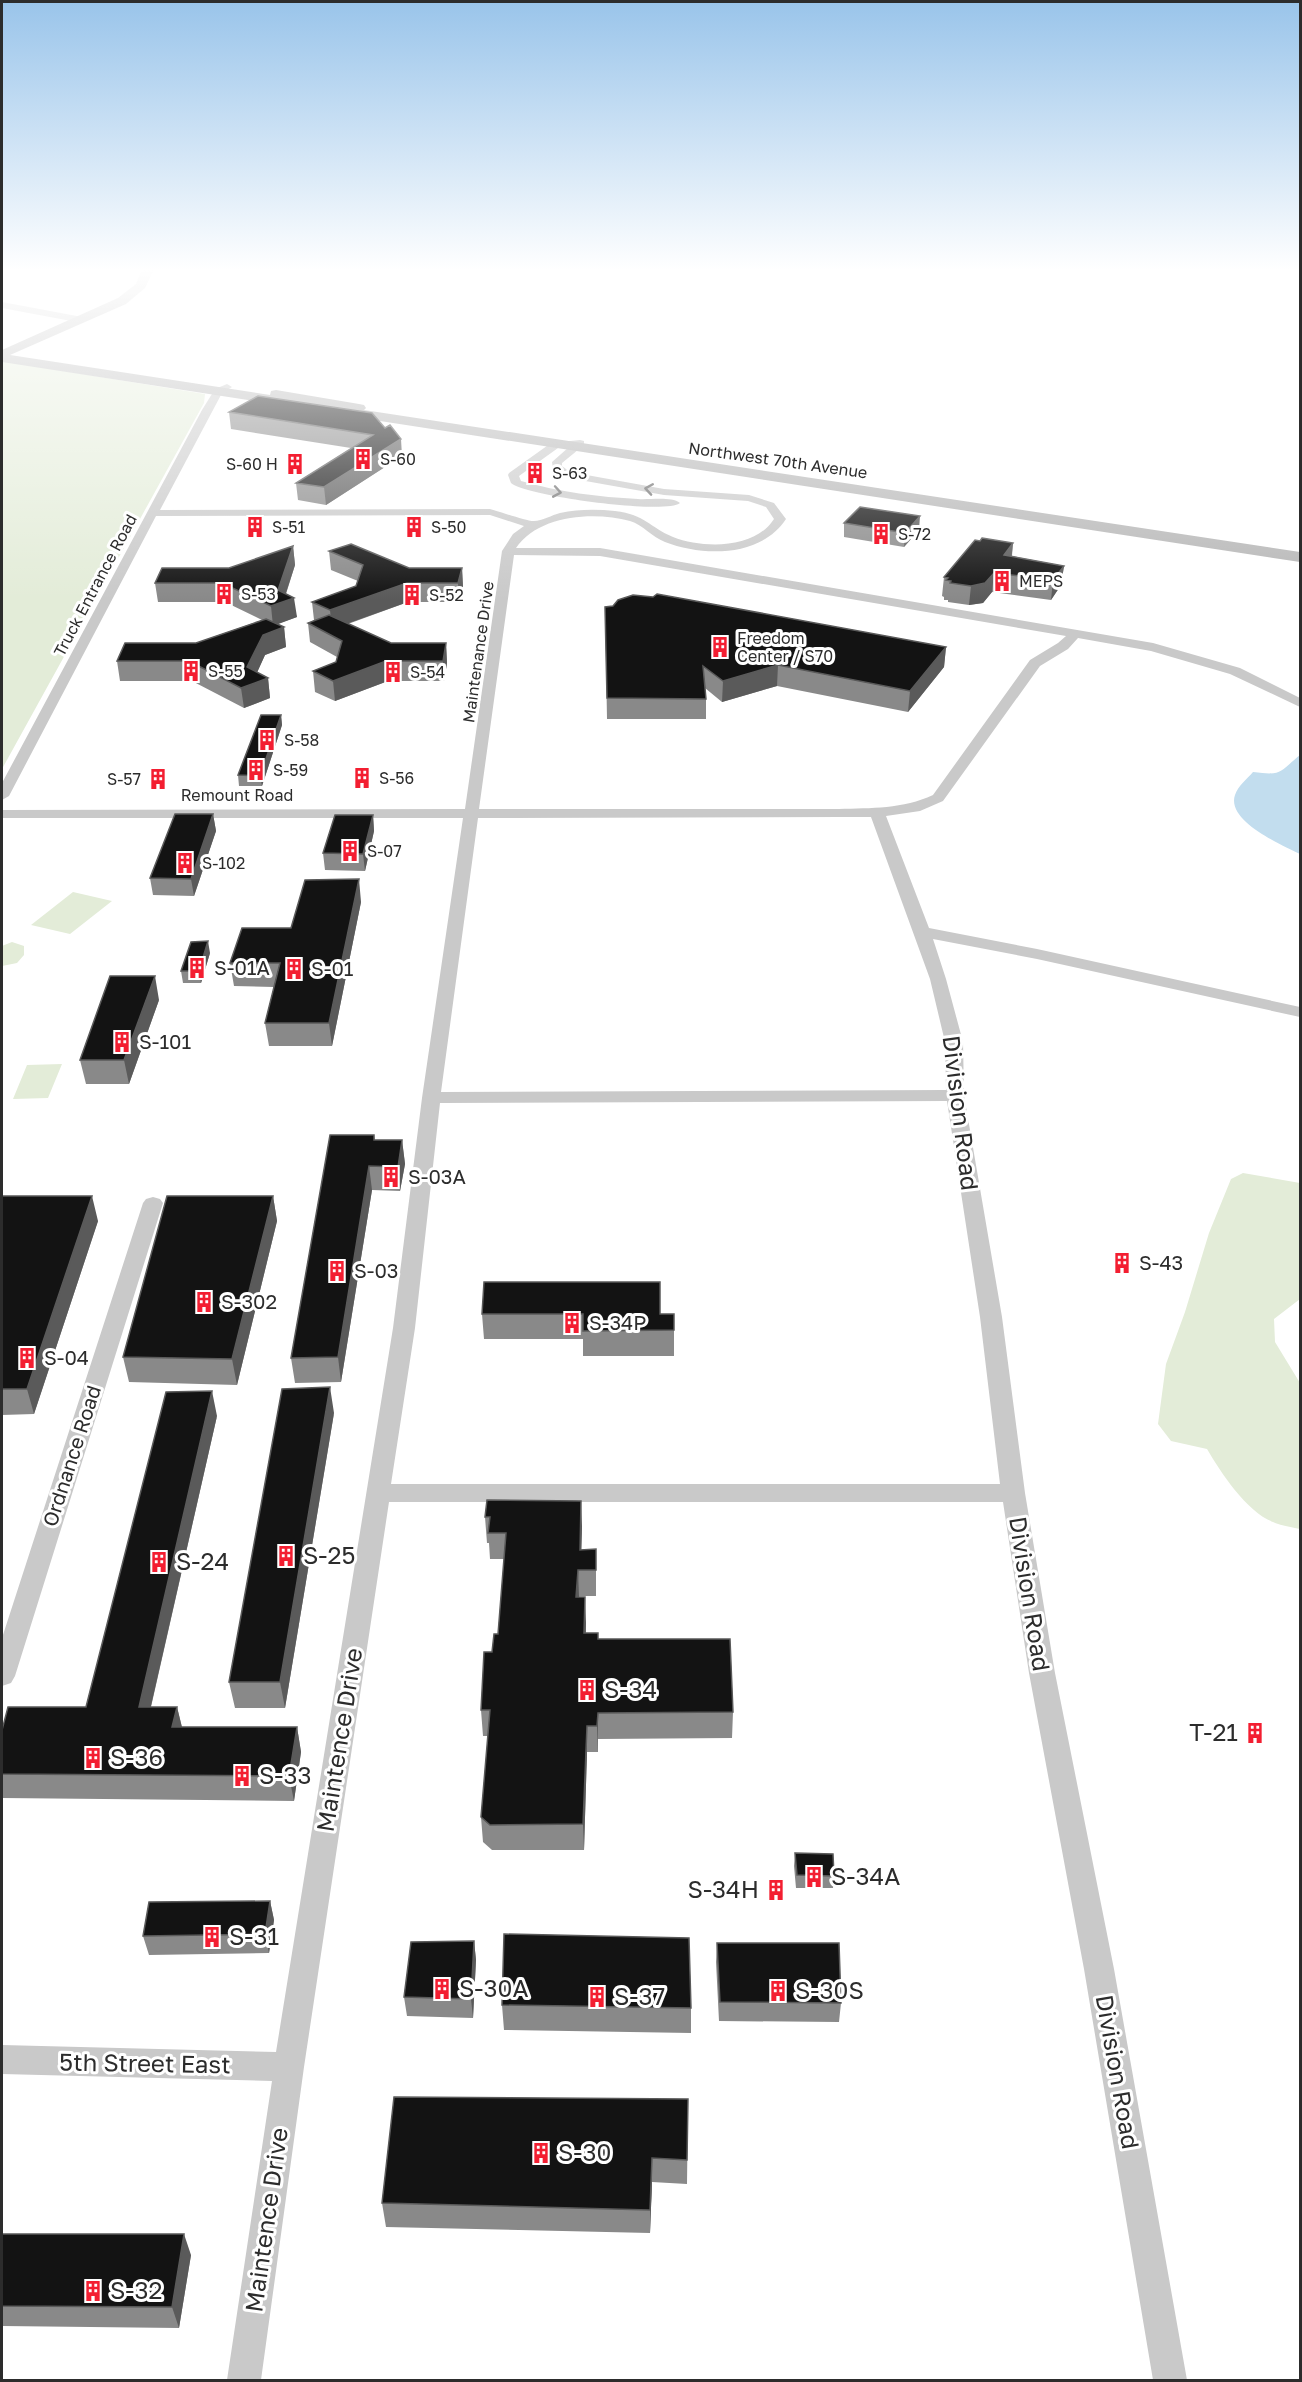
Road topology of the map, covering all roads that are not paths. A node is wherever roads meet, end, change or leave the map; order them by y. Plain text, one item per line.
1 (153, 378) edge
2 (223, 389) junction
3 (555, 446) junction
4 (577, 446) junction
5 (728, 496) junction
6 (152, 513) junction
7 (532, 525) junction
8 (1300, 550) edge
9 (508, 551) junction
10 (1300, 557) edge
11 (1076, 633) junction
12 (1300, 703) edge
13 (2, 796) edge
14 (877, 812) junction
15 (2, 813) edge
16 (472, 813) junction
17 (922, 932) junction
18 (1300, 1012) edge
19 (955, 1095) junction
20 (431, 1098) junction
21 (153, 1203) dead end
22 (379, 1493) junction
23 (1012, 1493) junction
24 (2, 1676) edge
25 (2, 2060) edge
26 (289, 2067) junction
27 (244, 2380) edge
28 (1170, 2380) edge

1 - 2 main road, Northwest 70th Avenue
2 - 3 main road, Northwest 70th Avenue
2 - 4 main road, Northwest 70th Avenue
2 - 6 street, Truck Entrance Road
3 - 4 main road, Northwest 70th Avenue
3 -> 5 street
5 -> 4 street
4 - 8 main road, Northwest 70th Avenue
4 - 10 main road, Northwest 70th Avenue
5 - 7 street
6 - 7 street
6 - 13 street, Truck Entrance Road
7 - 9 street
9 - 11 street
9 - 16 street, Maintenance Drive
11 - 12 street
11 - 14 street, Remount Road
14 - 16 street, Remount Road
14 - 17 street, Division Road
15 - 16 street, Remount Road
16 - 20 street, Maintenance Drive
17 - 18 street
17 - 19 street, Division Road
19 - 20 street
19 - 23 street, Division Road
20 - 22 street, Maintence Drive
21 - 24 street, Ordnance Road
22 - 23 street
22 - 26 street, Maintence Drive
23 - 28 street, Division Road
25 - 26 street, 5th Street East
26 - 27 street, Maintence Drive

